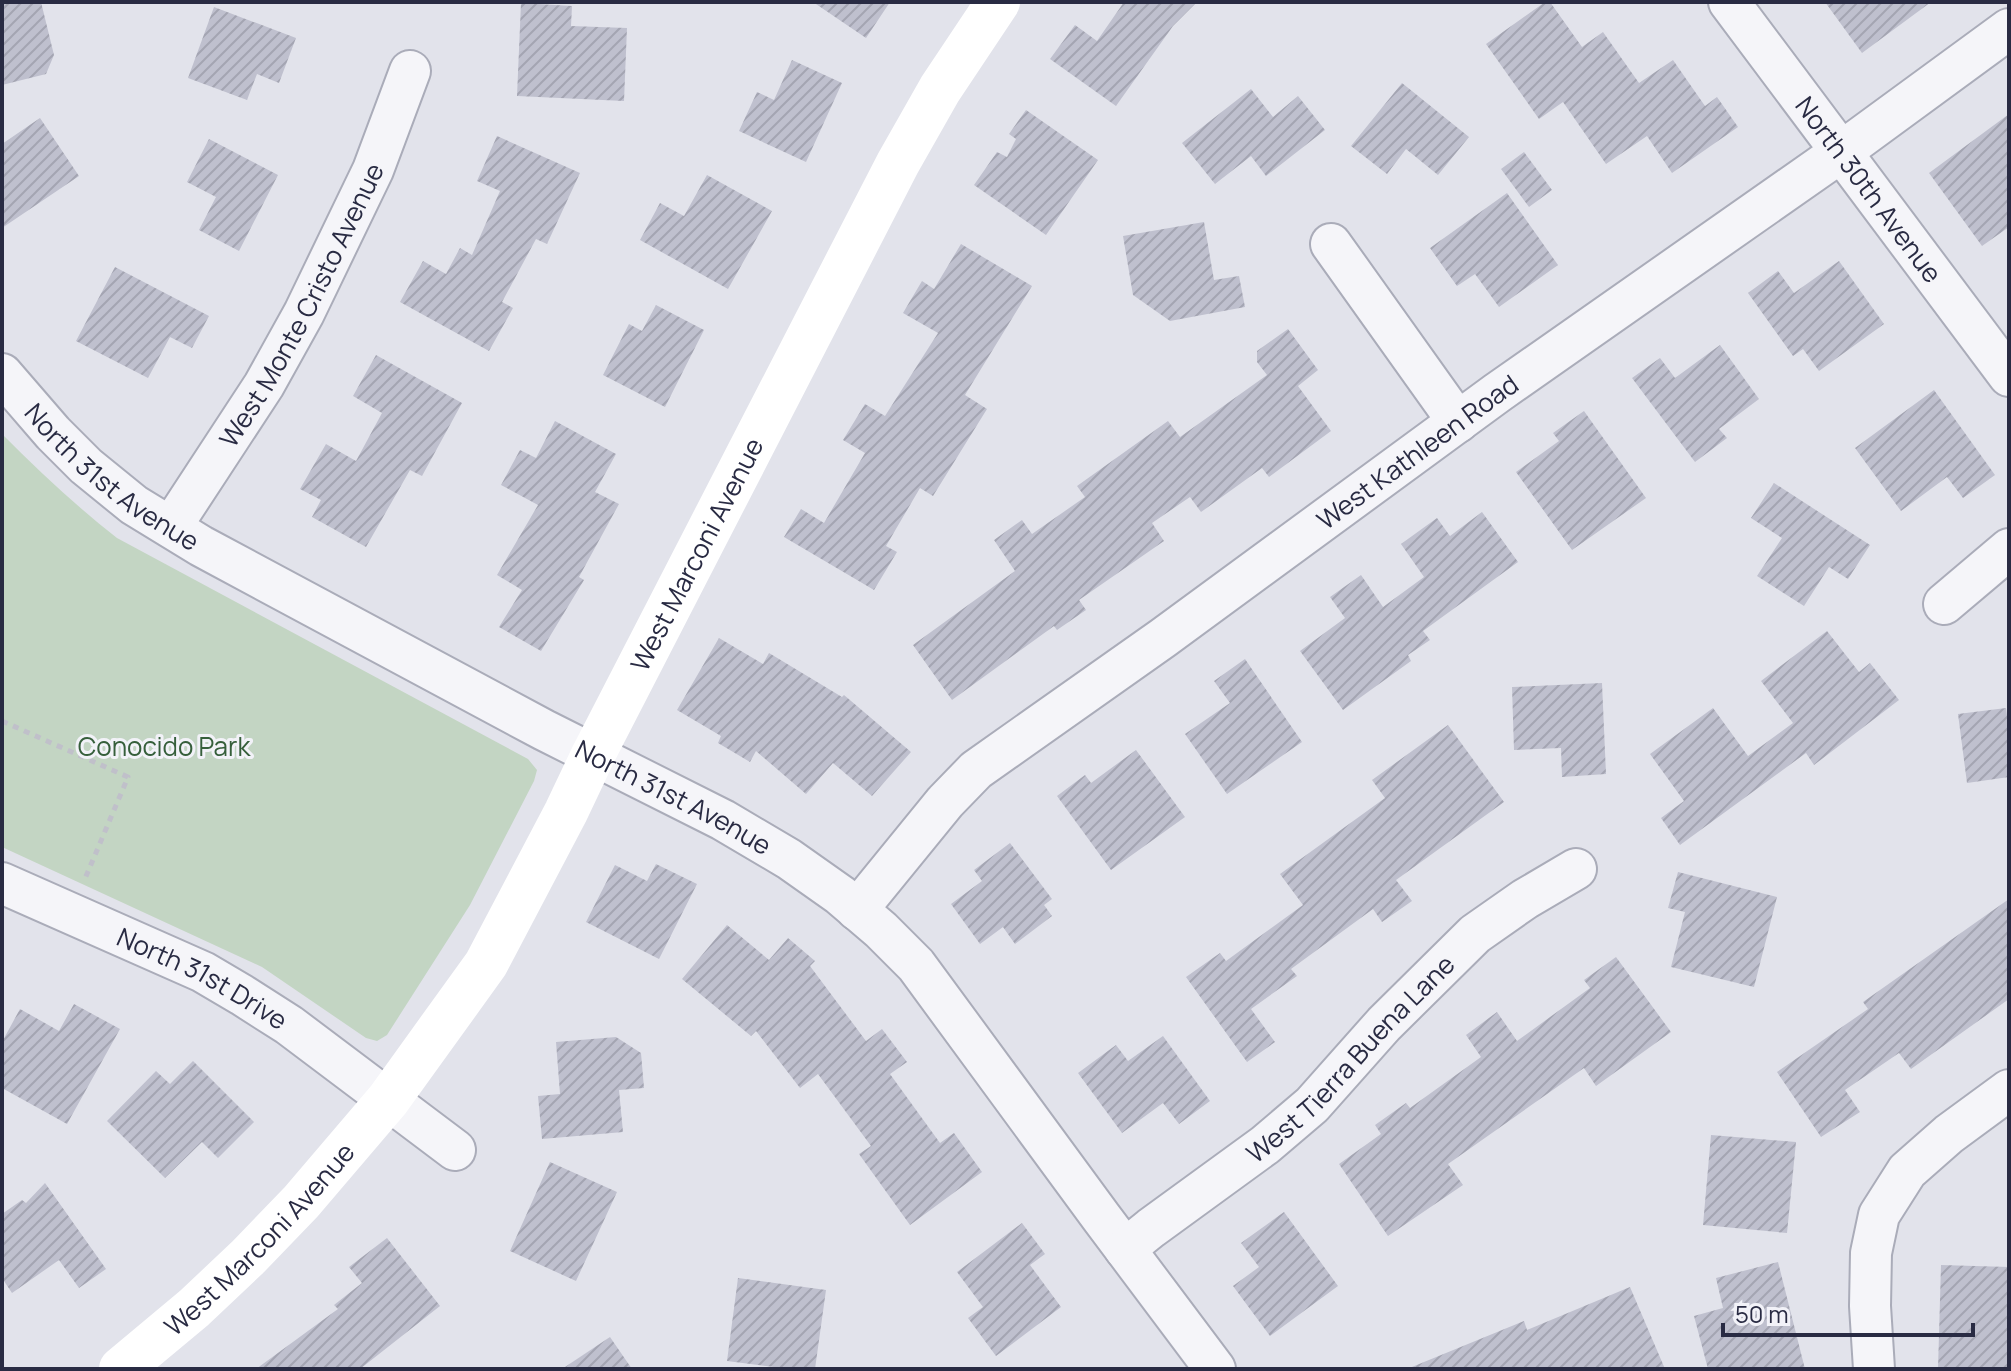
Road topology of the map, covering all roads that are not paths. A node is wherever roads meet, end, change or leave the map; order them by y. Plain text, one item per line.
1 (998, 2) edge
2 (1729, 2) edge
3 (2009, 29) edge
4 (410, 71) dead end
5 (1841, 152) junction
6 (1331, 244) dead end
7 (2, 374) edge
8 (2009, 376) edge
9 (1458, 422) junction
10 (171, 527) junction
11 (2009, 549) edge
12 (1944, 604) dead end
13 (593, 755) junction
14 (1576, 869) dead end
15 (2, 883) edge
16 (857, 910) junction
17 (2009, 1090) edge
18 (388, 1100) junction
19 (455, 1150) dead end
20 (1125, 1249) junction
21 (121, 1369) edge
22 (1215, 1369) edge
23 (1874, 1369) edge

1 - 13 street, West Marconi Avenue
2 - 5 street, North 30th Avenue
3 - 5 street, West Kathleen Road
4 - 10 street, West Monte Cristo Avenue
5 - 8 street, North 30th Avenue
5 - 9 street, West Kathleen Road
6 - 9 street
7 - 10 street, North 31st Avenue
9 - 16 street, West Kathleen Road
10 - 13 street, North 31st Avenue
11 - 12 street
13 - 16 street, North 31st Avenue
13 - 18 street, West Marconi Avenue
14 - 20 street, West Tierra Buena Lane
15 - 18 street, North 31st Drive
16 - 20 street, North 31st Avenue
17 - 23 street
18 - 19 street
18 - 21 street, West Marconi Avenue
20 - 22 street, North 31st Avenue

